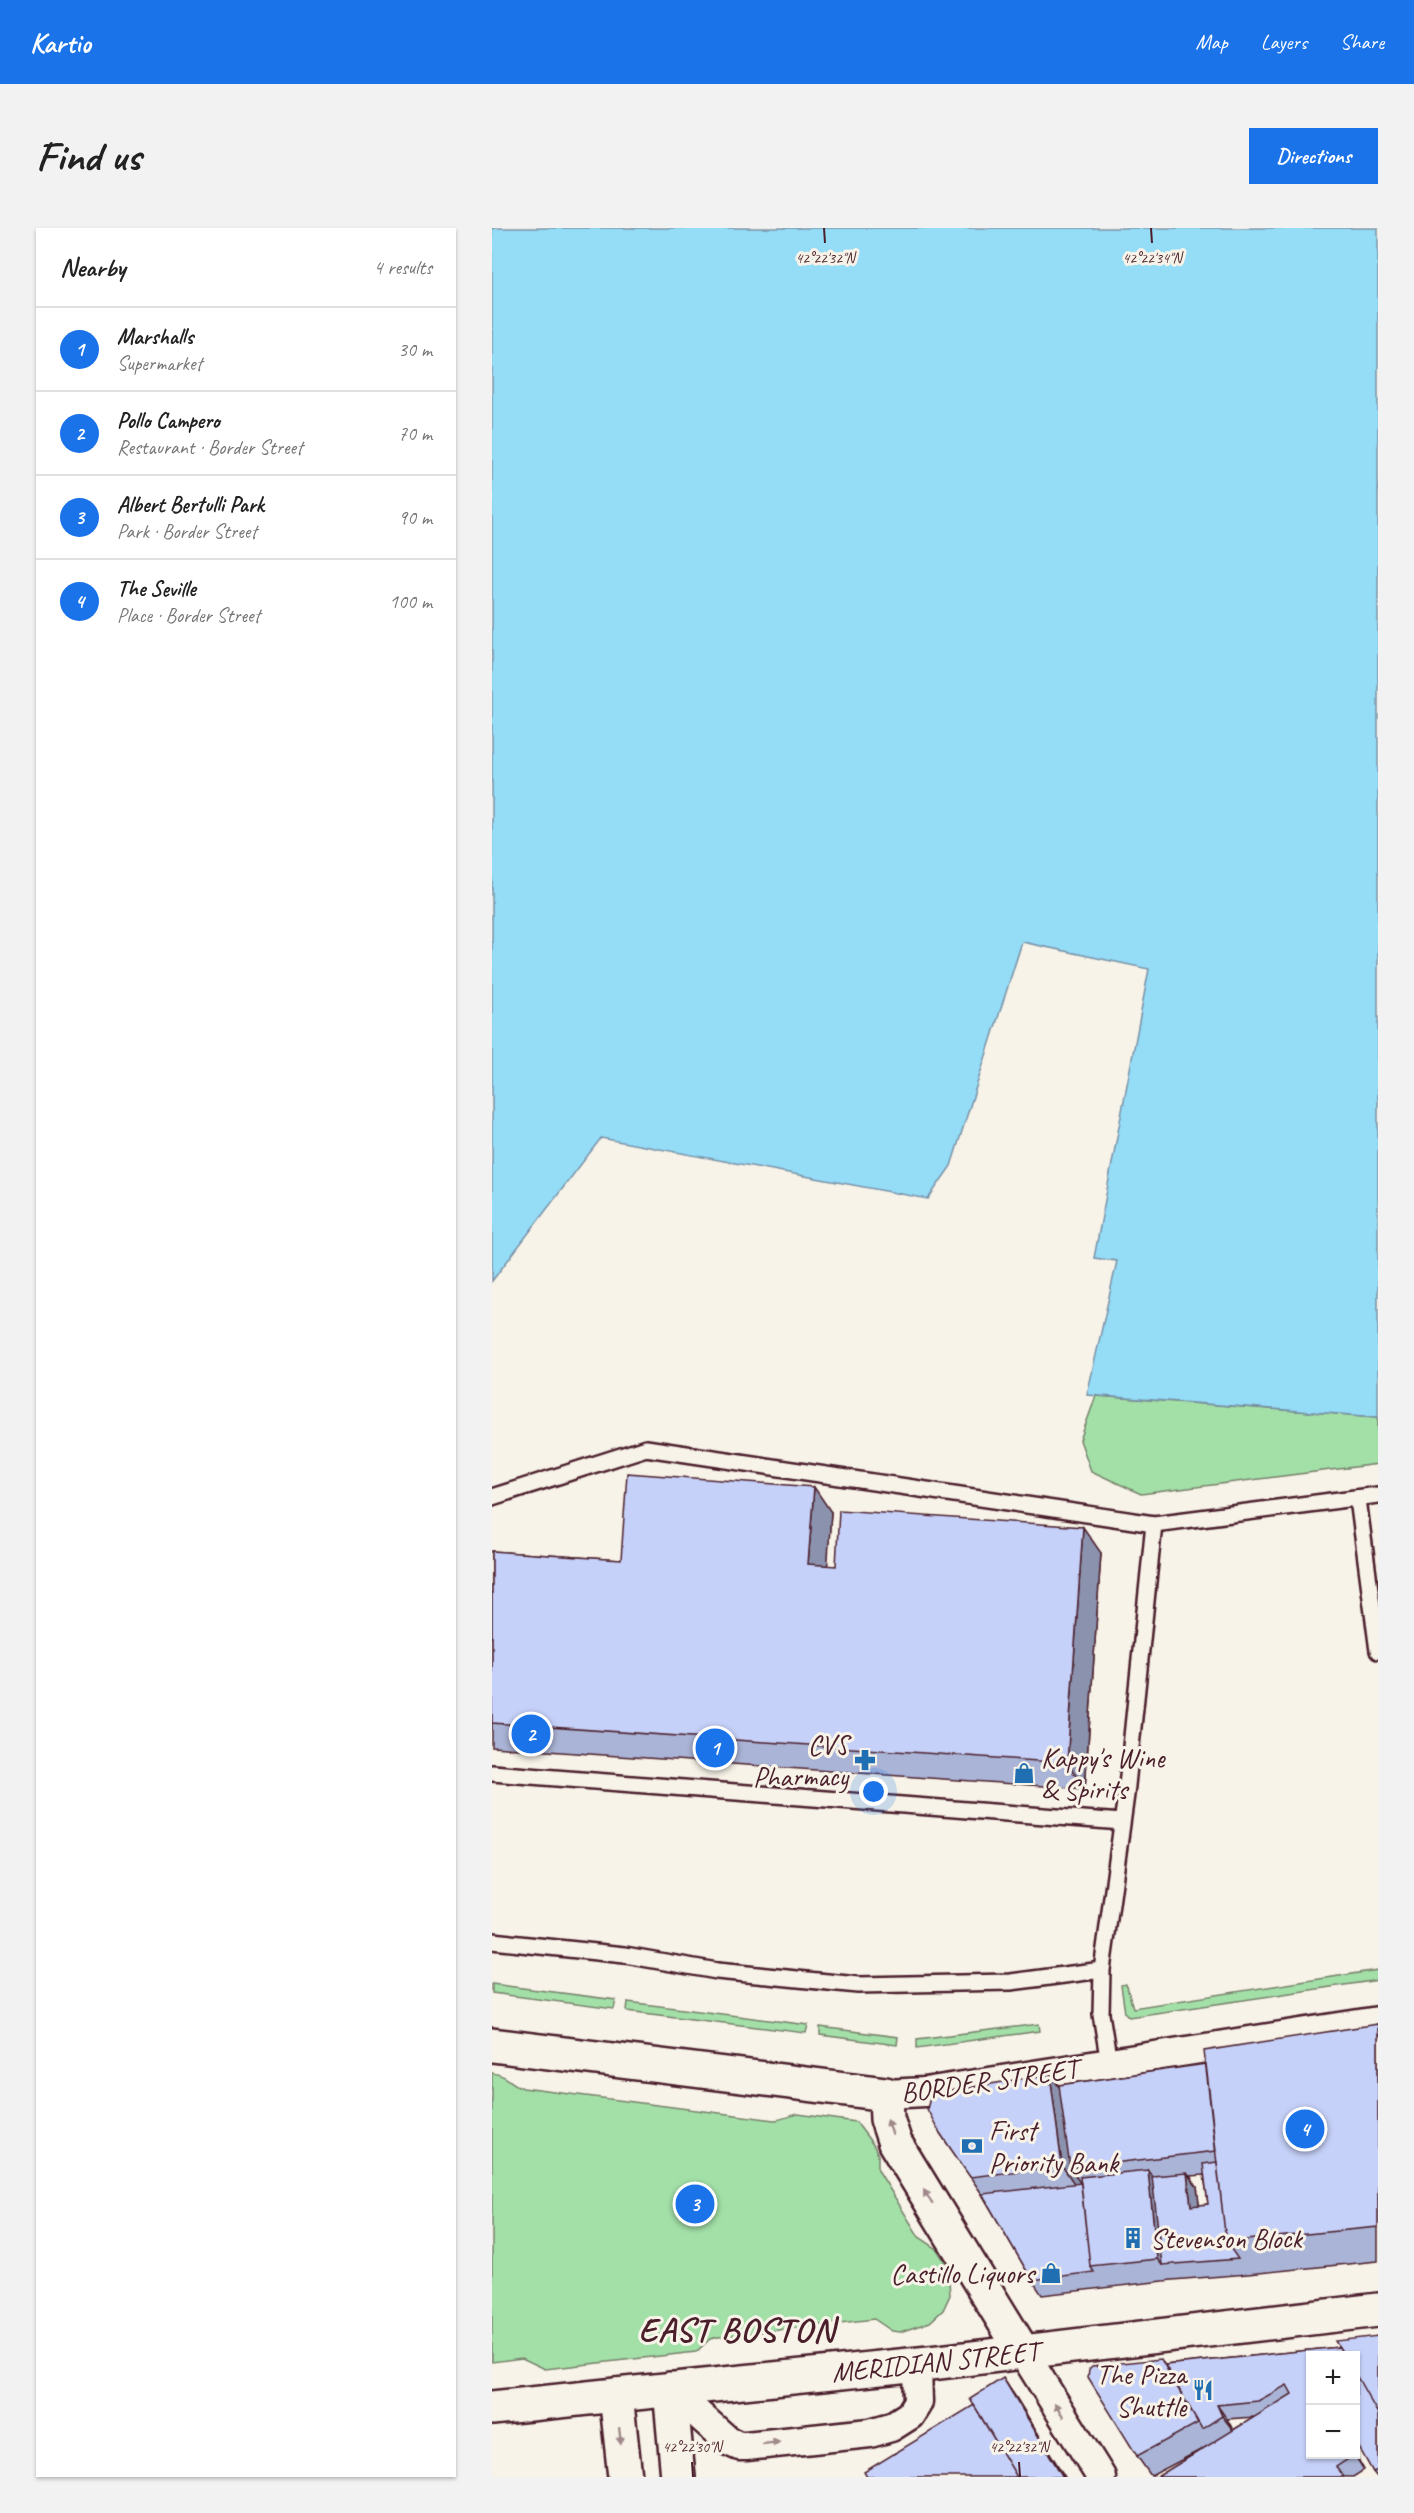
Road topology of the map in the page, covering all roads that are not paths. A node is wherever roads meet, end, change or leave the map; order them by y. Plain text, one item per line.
1 (1378, 1495) edge
2 (492, 1497) edge
3 (1358, 1499) junction
4 (1154, 1524) junction
5 (1378, 1651) edge
6 (492, 1773) edge
7 (1122, 1822) junction
8 (492, 1941) edge
9 (1102, 1970) junction
10 (1378, 2021) edge
11 (492, 2045) edge
12 (1109, 2063) junction
13 (886, 2094) junction
14 (1378, 2310) edge
15 (1023, 2352) junction
16 (916, 2365) junction
17 (670, 2389) junction
18 (616, 2394) junction
19 (492, 2408) edge
20 (625, 2477) edge
21 (678, 2477) edge
22 (1101, 2477) edge

1 - 3 lane
2 - 4 lane
3 - 4 lane
3 - 5 lane
4 - 7 lane
6 - 7 lane
7 - 9 lane
8 - 9 lane
9 - 12 lane
10 - 12 street, BORDER STREET
11 - 13 main road, BORDER STREET
12 - 13 street, BORDER STREET
15 -> 13 main road
14 - 15 main road, MERIDIAN STREET
15 - 16 main road, MERIDIAN STREET
22 -> 15 street
16 - 17 main road, MERIDIAN STREET
17 -> 16 street
17 - 18 main road, MERIDIAN STREET
17 - 21 main road
18 - 19 main road, MERIDIAN STREET
18 -> 20 main road

